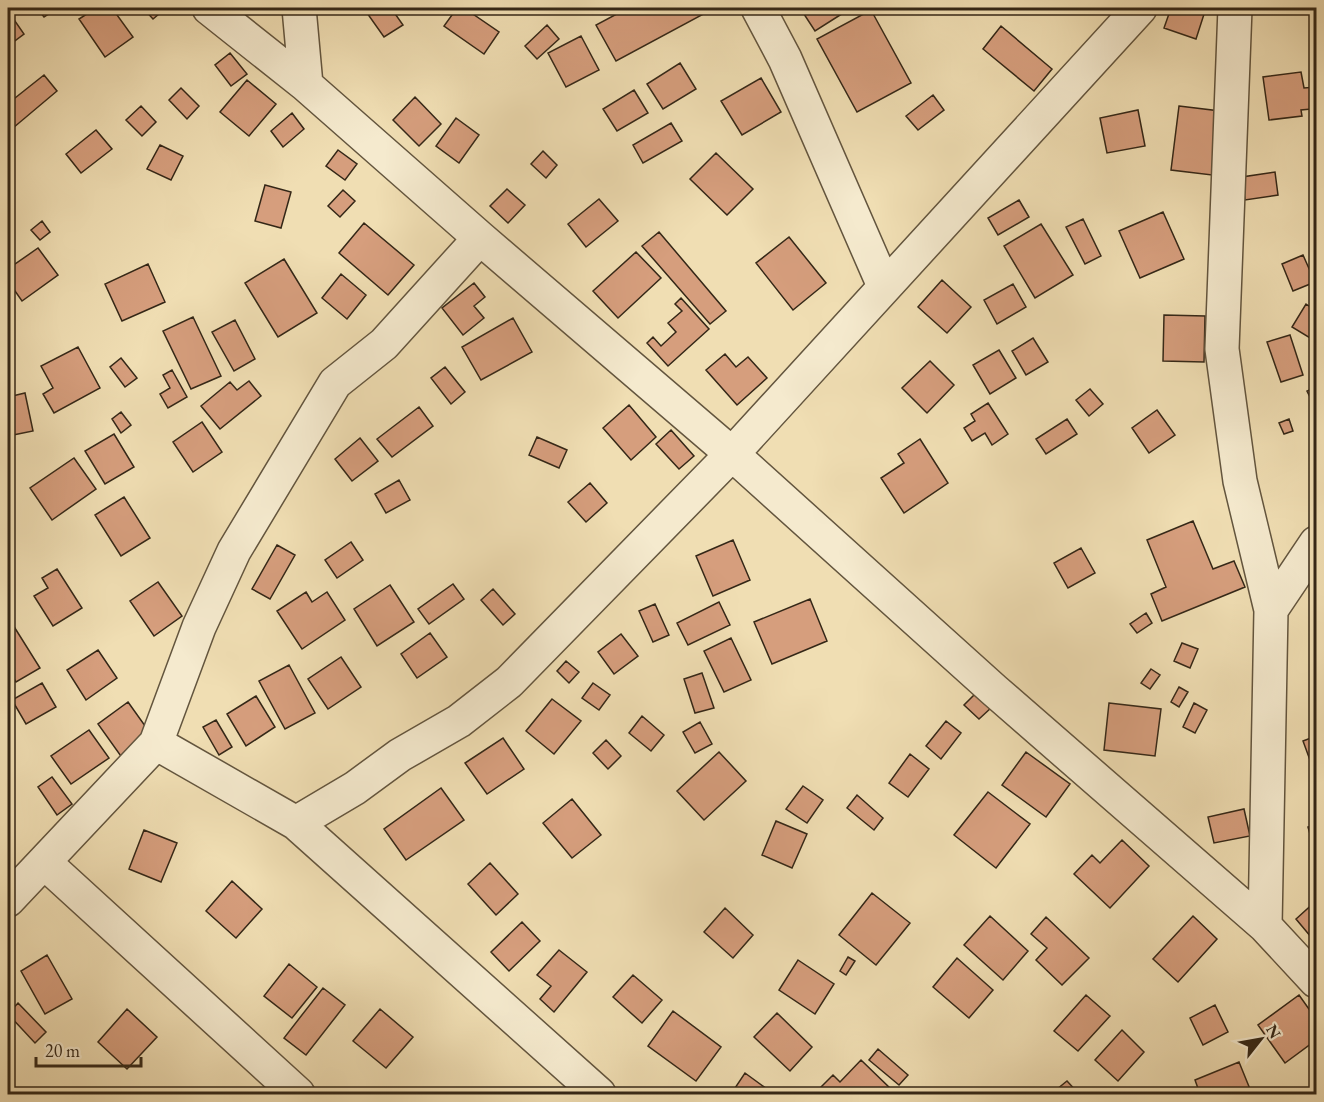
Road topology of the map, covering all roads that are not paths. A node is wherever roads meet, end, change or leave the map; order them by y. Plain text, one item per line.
1 (209, 8) edge
2 (299, 8) edge
3 (758, 8) edge
4 (1140, 8) edge
5 (1235, 8) edge
6 (306, 85) junction
7 (480, 238) junction
8 (885, 286) junction
9 (732, 454) junction
10 (1317, 543) edge
11 (1271, 610) junction
12 (156, 742) junction
13 (296, 823) junction
14 (44, 862) junction
15 (8, 900) edge
16 (1265, 926) junction
17 (1317, 981) edge
18 (298, 1095) edge
19 (599, 1095) edge

1 - 6 street
2 - 6 street
3 - 8 street
4 - 8 street
5 - 11 street
6 - 7 street
7 - 9 street
7 - 12 street
8 - 9 street
9 - 13 street
9 - 16 street
10 - 11 street
11 - 16 street
12 - 13 street
12 - 14 street
13 - 19 street
14 - 15 street
14 - 18 street
16 - 17 street

